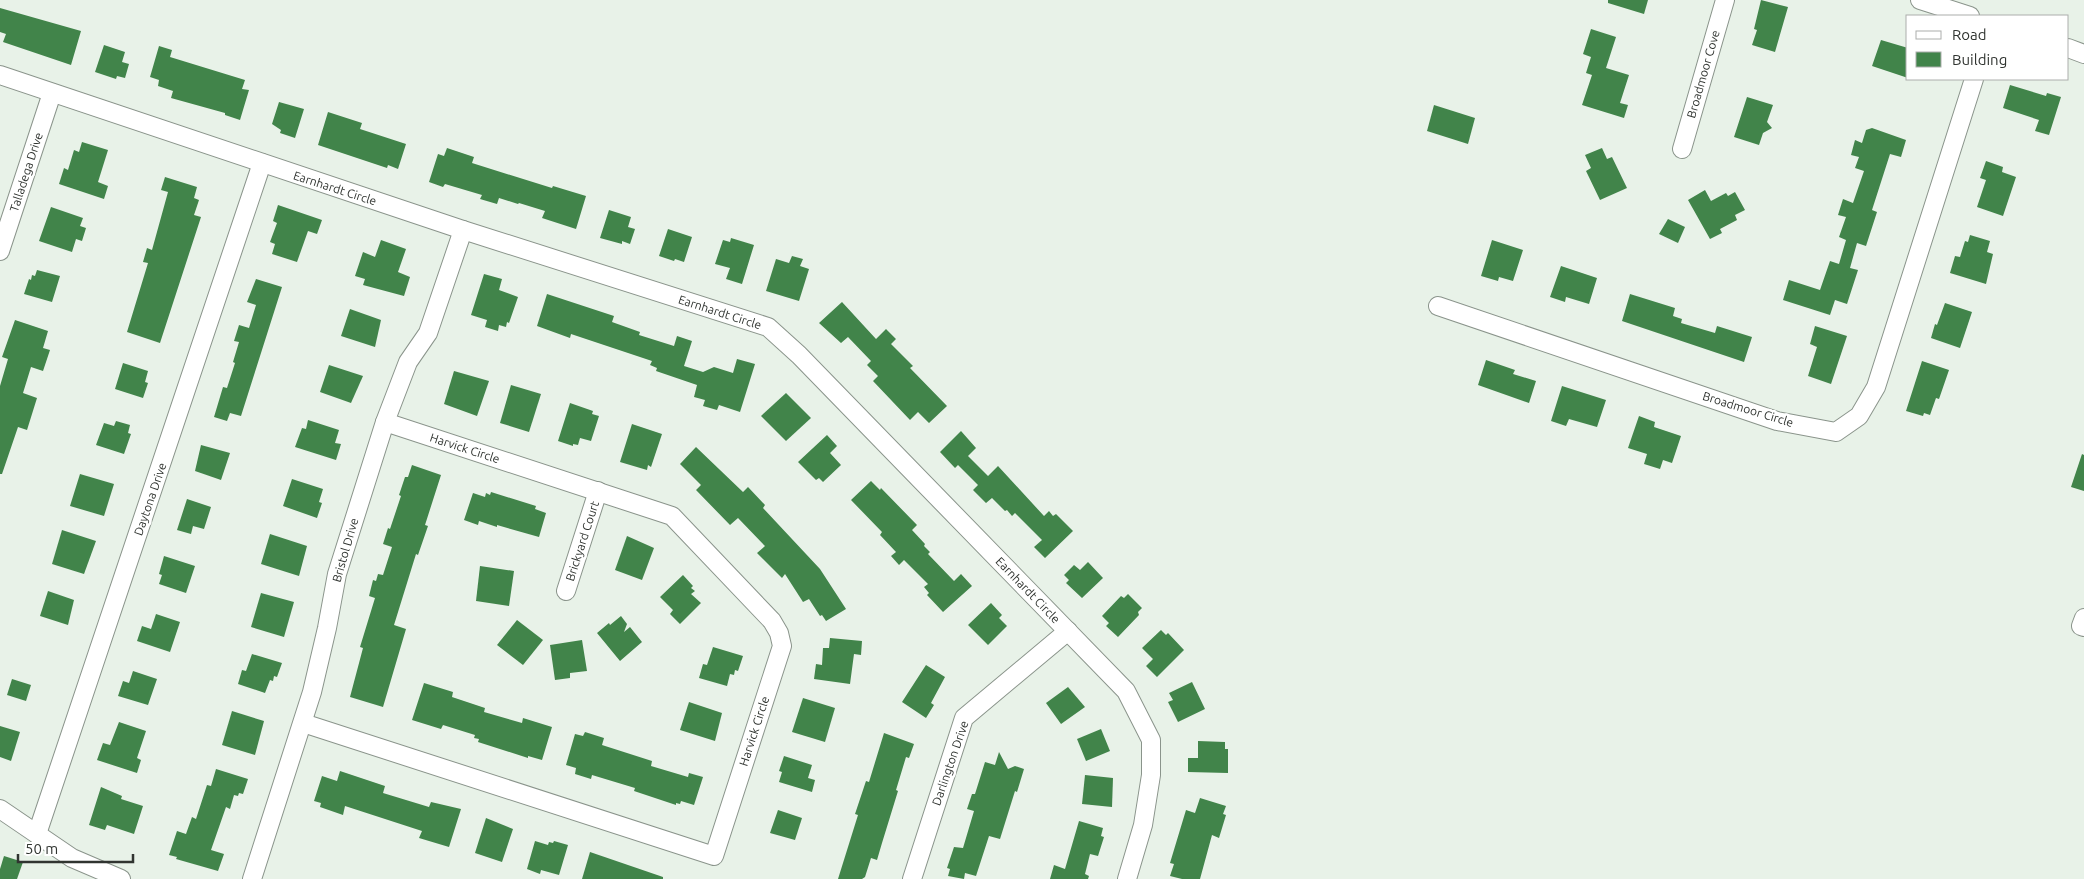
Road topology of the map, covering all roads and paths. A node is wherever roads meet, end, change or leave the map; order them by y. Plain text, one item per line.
1 (1725, 0) edge
2 (1920, 0) edge
3 (1967, 15) edge
4 (2069, 48) edge
5 (2084, 54) edge
6 (0, 75) edge
7 (1974, 80) edge
8 (52, 93) junction
9 (1682, 149) dead end
10 (262, 163) junction
11 (463, 230) junction
12 (0, 251) edge
13 (1438, 306) dead end
14 (385, 422) junction
15 (598, 491) junction
16 (566, 591) dead end
17 (2084, 618) edge
18 (2084, 627) edge
19 (1068, 631) junction
20 (303, 723) junction
21 (0, 809) edge
22 (37, 834) junction
23 (121, 879) edge
24 (252, 879) edge
25 (912, 879) edge
26 (1127, 879) edge

1 - 9 street, Broadmoor Cove
2 - 3 street
4 - 5 street
6 - 8 street, Earnhardt Circle
7 - 13 street, Broadmoor Circle
8 - 10 street, Earnhardt Circle
8 - 12 street, Talladega Drive
10 - 11 street, Earnhardt Circle
10 - 22 street, Daytona Drive
11 - 14 street, Bristol Drive
11 - 19 street, Earnhardt Circle
14 - 15 street, Harvick Circle
14 - 20 street, Bristol Drive
15 - 16 street, Brickyard Court
15 - 20 street, Harvick Circle
17 - 18 street
19 - 25 street, Darlington Drive
19 - 26 street, Earnhardt Circle
20 - 24 street, Bristol Drive
21 - 22 street
22 - 23 street

